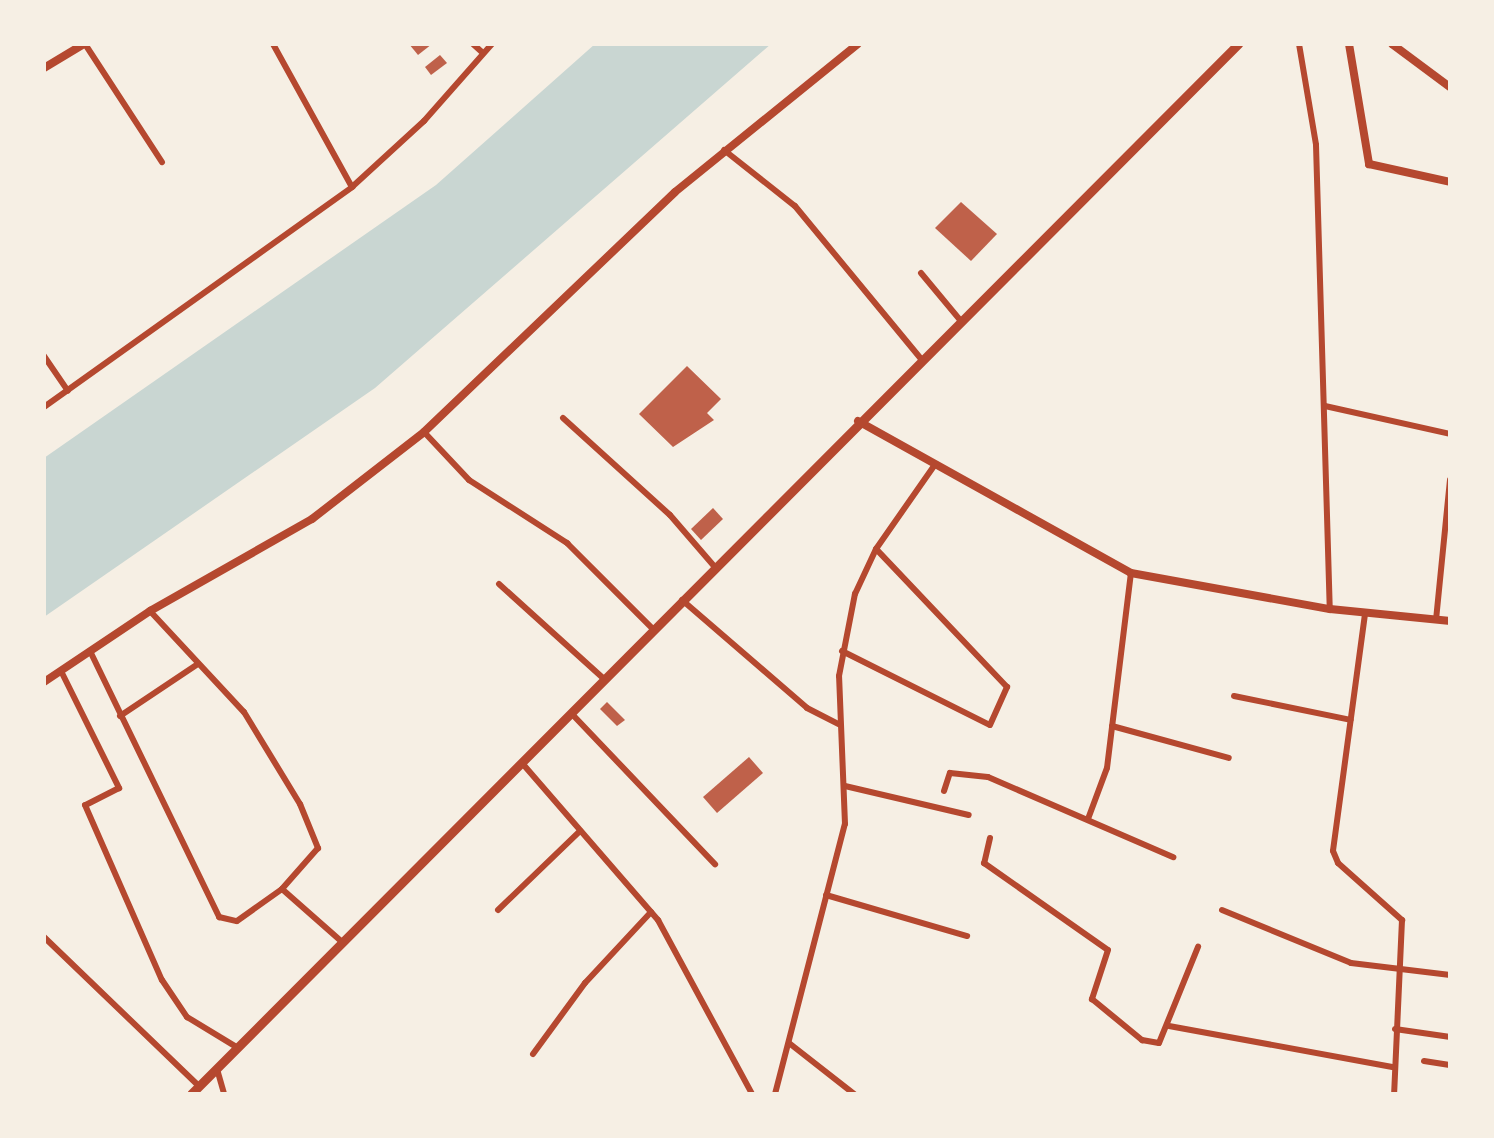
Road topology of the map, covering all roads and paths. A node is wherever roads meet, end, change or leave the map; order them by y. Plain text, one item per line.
1 (85, 44) edge
2 (273, 44) edge
3 (473, 44) edge
4 (492, 44) edge
5 (858, 44) edge
6 (1238, 44) edge
7 (1299, 44) edge
8 (1349, 44) edge
9 (1392, 44) edge
10 (483, 53) junction
11 (44, 68) edge
12 (1450, 86) edge
13 (723, 149) junction
14 (162, 162) dead end
15 (1450, 182) edge
16 (352, 187) junction
17 (921, 273) dead end
18 (960, 320) junction
19 (44, 356) edge
20 (921, 359) junction
21 (68, 391) junction
22 (1325, 406) junction
23 (44, 407) edge
24 (563, 418) dead end
25 (858, 421) junction
26 (424, 432) junction
27 (1450, 434) edge
28 (934, 466) junction
29 (1450, 480) edge
30 (876, 549) junction
31 (714, 566) junction
32 (1131, 573) junction
33 (499, 584) dead end
34 (681, 599) junction
35 (1330, 609) junction
36 (150, 611) junction
37 (1365, 614) junction
38 (1436, 620) junction
39 (1450, 621) edge
40 (653, 629) junction
41 (90, 651) junction
42 (842, 651) junction
43 (198, 664) junction
44 (61, 671) junction
45 (604, 679) junction
46 (44, 682) edge
47 (1234, 696) dead end
48 (571, 713) junction
49 (120, 716) junction
50 (1351, 720) junction
51 (839, 724) junction
52 (1112, 726) junction
53 (1229, 758) dead end
54 (522, 764) junction
55 (845, 786) junction
56 (943, 790) dead end
57 (969, 815) dead end
58 (1088, 819) junction
59 (580, 831) junction
60 (990, 838) dead end
61 (1173, 857) dead end
62 (715, 864) dead end
63 (282, 889) junction
64 (826, 895) junction
65 (498, 909) dead end
66 (1222, 911) dead end
67 (651, 912) junction
68 (967, 936) dead end
69 (44, 937) edge
70 (341, 942) junction
71 (1198, 947) dead end
72 (1402, 972) junction
73 (1450, 975) edge
74 (1169, 1026) junction
75 (1395, 1029) junction
76 (1450, 1037) edge
77 (789, 1043) junction
78 (238, 1048) junction
79 (533, 1054) dead end
80 (1424, 1061) dead end
81 (1450, 1065) edge
82 (1392, 1067) junction
83 (217, 1069) junction
84 (200, 1087) junction
85 (191, 1094) edge
86 (224, 1094) edge
87 (752, 1094) edge
88 (775, 1094) edge
89 (854, 1094) edge
90 (1394, 1094) edge

1 - 11 street
1 - 14 street
2 - 16 street
3 - 10 street
4 - 10 street
5 - 13 street
6 - 18 main road
7 - 22 street
8 - 15 street
9 - 12 street
10 - 16 street
13 - 20 street
13 - 26 street
16 - 21 street
17 - 18 street
18 - 20 main road
19 - 21 street
20 - 25 main road
21 - 23 street
22 - 27 street
22 - 35 street
24 - 31 street
25 - 28 street
25 - 31 main road
26 - 36 street
26 - 40 street
28 - 30 street
28 - 32 street
29 - 38 street
30 - 42 street
30 - 42 street
31 - 34 main road
32 - 35 street
32 - 52 street
33 - 45 street
34 - 40 main road
34 - 51 street
35 - 37 street
36 - 41 street
36 - 43 street
37 - 38 street
37 - 50 street
38 - 39 street
40 - 45 main road
41 - 44 street
41 - 49 street
42 - 51 street
43 - 49 street
43 - 63 street
44 - 46 street
44 - 78 street
45 - 48 main road
47 - 50 street
48 - 54 main road
48 - 62 street
49 - 63 street
50 - 72 street
51 - 55 street
52 - 53 street
52 - 58 street
54 - 59 street
54 - 70 main road
55 - 57 street
55 - 64 street
56 - 58 street
58 - 61 street
59 - 65 street
59 - 67 street
60 - 74 street
63 - 70 street
64 - 68 street
64 - 77 street
66 - 72 street
67 - 79 street
67 - 87 street
69 - 84 street
70 - 78 main road
71 - 74 street
72 - 73 street
72 - 75 street
74 - 82 street
75 - 76 street
75 - 82 street
77 - 88 street
77 - 89 street
78 - 83 main road
80 - 81 street
82 - 90 street
83 - 84 main road
83 - 86 street
84 - 85 main road

